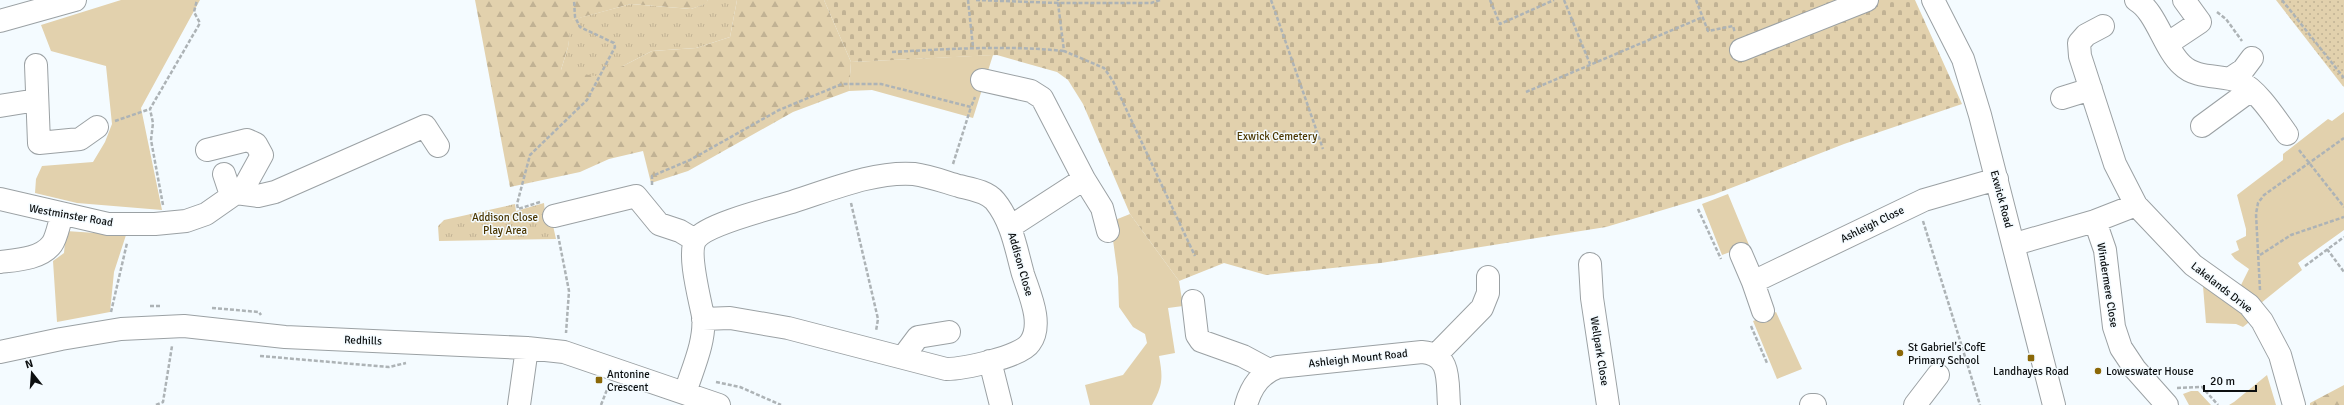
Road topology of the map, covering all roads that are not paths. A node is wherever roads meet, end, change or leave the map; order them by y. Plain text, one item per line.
1 (75, 0) edge
2 (1867, 0) edge
3 (1933, 0) edge
4 (2136, 0) edge
5 (2184, 0) edge
6 (0, 21) edge
7 (2104, 26) dead end
8 (2167, 44) junction
9 (1741, 50) dead end
10 (2252, 58) road end
11 (36, 64) dead end
12 (2230, 78) junction
13 (982, 80) road end
14 (2091, 89) junction
15 (2251, 90) junction
16 (2062, 98) dead end
17 (37, 100) junction
18 (0, 106) edge
19 (2202, 126) dead end
20 (97, 127) road end
21 (2287, 134) dead end
22 (438, 146) dead end
23 (207, 150) dead end
24 (224, 174) dead end
25 (1084, 179) junction
26 (1997, 179) junction
27 (236, 194) junction
28 (0, 199) edge
29 (2136, 205) junction
30 (62, 214) junction
31 (554, 216) dead end
32 (2095, 221) junction
33 (1010, 226) junction
34 (1108, 231) dead end
35 (695, 240) junction
36 (2014, 244) junction
37 (1741, 254) dead end
38 (0, 262) edge
39 (1590, 264) dead end
40 (1488, 277) dead end
41 (1753, 282) junction
42 (1193, 301) dead end
43 (1763, 311) dead end
44 (703, 320) junction
45 (949, 332) dead end
46 (527, 348) junction
47 (0, 352) edge
48 (1436, 355) junction
49 (903, 357) junction
50 (990, 361) junction
51 (1269, 370) junction
52 (1938, 375) dead end
53 (691, 395) junction
54 (2173, 396) edge
55 (519, 405) edge
56 (719, 405) edge
57 (1001, 405) edge
58 (1246, 405) edge
59 (1449, 405) edge
60 (1608, 405) edge
61 (1811, 405) edge
62 (1816, 405) edge
63 (1915, 405) edge
64 (2054, 405) edge
65 (2294, 405) edge

1 - 6 street
2 - 9 street
3 - 26 street, Exwick Road
4 - 8 street
5 - 8 street
7 - 14 street, Lakelands Drive
8 - 12 street
10 - 12 street
11 - 17 street
12 - 15 street
13 - 25 street
14 - 16 street
14 - 29 street, Lakelands Drive
15 - 19 street
15 - 21 street
17 - 18 street
17 - 20 street
22 - 27 street
23 - 27 street
24 - 27 street
25 - 33 street
25 - 34 street
26 - 36 street, Exwick Road
26 - 41 street, Ashleigh Close
27 - 30 street, Westminster Road
28 - 30 street, Westminster Road
29 - 32 street
29 - 65 street, Lakelands Drive
30 - 38 street
31 - 35 street
32 - 36 street
32 - 54 street, Windermere Close
33 - 35 street, Addison Close
33 - 50 street, Addison Close
35 - 44 street
36 - 64 street, Exwick Road
37 - 41 street
39 - 60 street, Wellpark Close
40 - 48 street
41 - 43 street
42 - 51 street
44 - 49 street, Addison Close
44 - 53 street
45 - 49 street
46 - 47 street, Redhills
46 - 53 street, Redhills
46 - 55 street
48 - 51 street, Ashleigh Mount Road
48 - 59 street
49 - 50 street, Addison Close
50 - 57 street
51 - 58 street
52 - 63 street
53 - 56 street, Redhills
61 - 62 street

